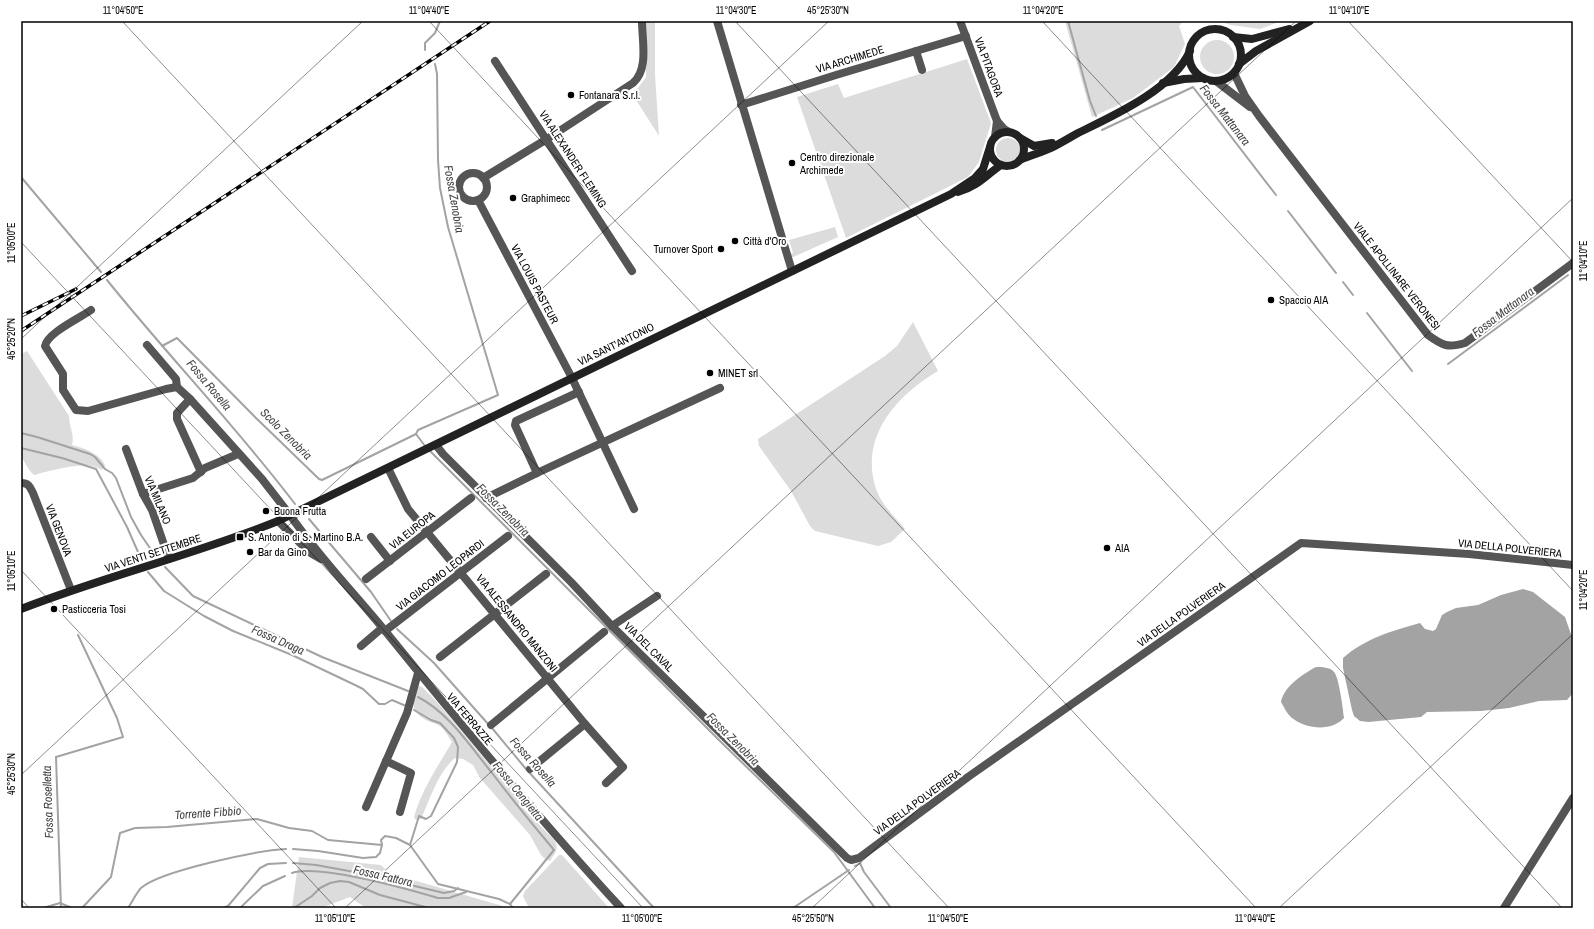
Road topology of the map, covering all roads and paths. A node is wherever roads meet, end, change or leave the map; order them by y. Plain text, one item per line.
1 (642, 21) edge
2 (717, 21) edge
3 (960, 21) edge
4 (1310, 21) edge
5 (1302, 25) junction
6 (966, 36) junction
7 (1233, 37) junction
8 (916, 51) junction
9 (1190, 51) junction
10 (495, 61) dead end
11 (1239, 64) junction
12 (922, 70) dead end
13 (1234, 73) junction
14 (1203, 78) junction
15 (1216, 81) junction
16 (1162, 84) junction
17 (741, 105) junction
18 (1256, 111) junction
19 (997, 121) junction
20 (1009, 132) junction
21 (995, 137) junction
22 (1020, 138) junction
23 (547, 139) junction
24 (1066, 139) junction
25 (990, 148) junction
26 (1020, 160) junction
27 (1002, 165) junction
28 (483, 178) junction
29 (951, 194) junction
30 (478, 200) junction
31 (1573, 263) edge
32 (632, 271) dead end
33 (792, 271) junction
34 (91, 310) dead end
35 (147, 345) dead end
36 (572, 378) junction
37 (177, 387) junction
38 (720, 388) dead end
39 (579, 392) junction
40 (190, 399) junction
41 (603, 443) junction
42 (436, 445) junction
43 (126, 449) dead end
44 (238, 454) junction
45 (388, 468) junction
46 (201, 472) junction
47 (537, 472) junction
48 (21, 483) edge
49 (143, 494) junction
50 (471, 498) dead end
51 (486, 498) junction
52 (634, 509) dead end
53 (290, 515) junction
54 (278, 521) junction
55 (428, 533) junction
56 (508, 536) dead end
57 (371, 537) dead end
58 (169, 559) junction
59 (324, 560) junction
60 (390, 561) junction
61 (1573, 565) edge
62 (461, 572) junction
63 (546, 574) dead end
64 (366, 579) dead end
65 (71, 590) junction
66 (657, 596) dead end
67 (21, 609) edge
68 (496, 614) junction
69 (612, 626) junction
70 (383, 629) junction
71 (604, 632) dead end
72 (361, 646) dead end
73 (440, 658) dead end
74 (418, 673) junction
75 (548, 678) junction
76 (585, 724) junction
77 (491, 725) dead end
78 (386, 761) junction
79 (530, 769) dead end
80 (606, 783) dead end
81 (1573, 798) edge
82 (366, 806) dead end
83 (400, 812) dead end
84 (851, 860) joint
85 (621, 908) edge
86 (1504, 908) edge

1 - 23 street
2 - 17 street
3 - 6 street, VIA PITAGORA
4 - 5 main road, VIA SANT'ANTONIO
5 - 7 main road, VIA SANT'ANTONIO
5 - 11 main road, VIA SANT'ANTONIO
6 - 8 street, VIA ARCHIMEDE
6 - 19 street, VIA PITAGORA
7 - 9 main road, VIA SANT'ANTONIO
7 - 11 main road
8 - 12 street
8 - 17 street, VIA ARCHIMEDE
9 - 14 main road
9 - 16 main road, VIA SANT'ANTONIO
10 - 23 street, VIA ALEXANDER FLEMING
11 - 13 main road, VIA SANT'ANTONIO
13 - 15 main road
13 - 18 street, VIALE APOLLINARE VERONESI
14 - 15 main road, VIA SANT'ANTONIO
14 - 16 main road, VIA SANT'ANTONIO
15 - 18 street, VIALE APOLLINARE VERONESI
16 - 24 main road, VIA SANT'ANTONIO
17 - 33 street
18 - 31 street, VIALE APOLLINARE VERONESI
19 - 20 street, VIA PITAGORA
19 - 21 street, VIA PITAGORA
20 - 21 main road
20 - 22 main road, VIA SANT'ANTONIO
21 - 25 main road, VIA SANT'ANTONIO
22 - 24 main road, VIA SANT'ANTONIO
22 - 26 main road
23 - 28 street
23 - 32 street, VIA ALEXANDER FLEMING
24 - 26 main road, VIA SANT'ANTONIO
25 - 27 main road
25 - 29 main road, VIA SANT'ANTONIO
26 - 27 main road, VIA SANT'ANTONIO
27 - 29 main road, VIA SANT'ANTONIO
28 - 30 street
28 - 30 street
29 - 33 main road, VIA SANT'ANTONIO
30 - 36 street, VIA LOUIS PASTEUR
33 - 36 main road, VIA SANT'ANTONIO
34 - 37 street
35 - 37 street, VIA FERRAZZE
36 - 39 street, VIA LOUIS PASTEUR
36 - 42 main road, VIA SANT'ANTONIO
37 - 40 street, VIA FERRAZZE
38 - 41 street
39 - 41 street, VIA LOUIS PASTEUR
39 - 47 street
40 - 44 street, VIA FERRAZZE
40 - 46 street
41 - 47 street
41 - 52 street, VIA LOUIS PASTEUR
42 - 45 main road, VIA SANT'ANTONIO
42 - 51 street, VIA DEL CAVAL
43 - 49 street, VIA MILANO
44 - 46 street
44 - 53 street, VIA FERRAZZE
45 - 53 main road, VIA SANT'ANTONIO
45 - 55 street, VIA ALESSANDRO MANZONI
46 - 49 street
47 - 51 street
48 - 65 street, VIA GENOVA
49 - 58 street, VIA MILANO
50 - 55 street, VIA EUROPA
51 - 69 street, VIA DEL CAVAL
53 - 54 main road, VIA VENTI SETTEMBRE
53 - 59 street, VIA FERRAZZE
54 - 58 main road, VIA VENTI SETTEMBRE
54 - 59 street
55 - 60 street, VIA EUROPA
55 - 62 street, VIA ALESSANDRO MANZONI
56 - 62 street, VIA GIACOMO LEOPARDI
57 - 60 street
58 - 65 main road, VIA VENTI SETTEMBRE
59 - 70 street, VIA FERRAZZE
60 - 64 street, VIA EUROPA
61 - 84 street, VIA DELLA POLVERIERA
62 - 68 street, VIA ALESSANDRO MANZONI
62 - 70 street, VIA GIACOMO LEOPARDI
63 - 68 street
65 - 67 main road, VIA VENTI SETTEMBRE
66 - 69 street
68 - 73 street
68 - 75 street, VIA ALESSANDRO MANZONI
69 - 84 street, VIA DEL CAVAL
70 - 72 street, VIA GIACOMO LEOPARDI
70 - 74 street, VIA FERRAZZE
71 - 75 street
74 - 78 street
74 - 85 street, VIA FERRAZZE
75 - 76 street, VIA ALESSANDRO MANZONI
75 - 77 street
76 - 79 street
76 - 80 street, VIA ALESSANDRO MANZONI
78 - 82 street
78 - 83 street
81 - 86 street

